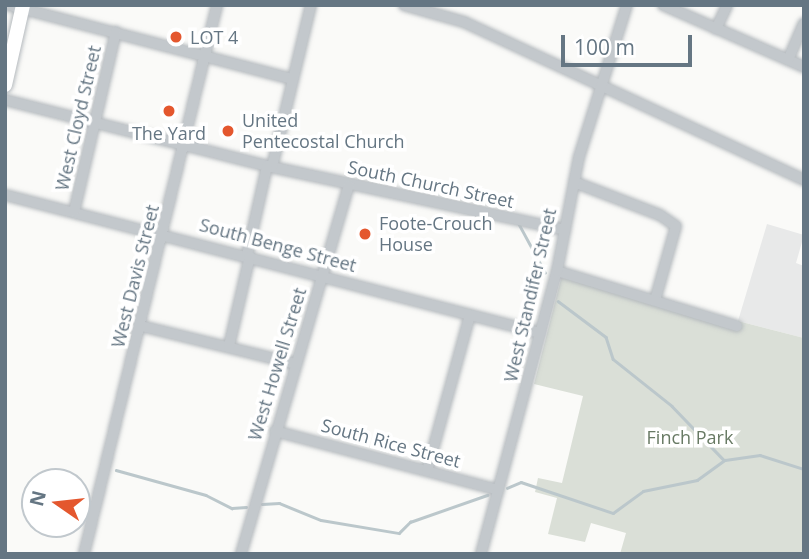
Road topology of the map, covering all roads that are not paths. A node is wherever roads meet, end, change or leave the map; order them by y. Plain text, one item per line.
1 (217, 5) edge
2 (311, 5) edge
3 (404, 5) edge
4 (627, 5) edge
5 (663, 5) edge
6 (727, 5) edge
7 (18, 6) edge
8 (804, 23) edge
9 (716, 29) junction
10 (116, 32) junction
11 (205, 55) junction
12 (788, 60) junction
13 (804, 67) edge
14 (293, 79) junction
15 (5, 85) edge
16 (601, 88) junction
17 (5, 100) edge
18 (95, 122) junction
19 (184, 145) junction
20 (269, 167) junction
21 (804, 180) edge
22 (574, 181) junction
23 (349, 185) junction
24 (5, 195) edge
25 (74, 212) junction
26 (565, 230) junction
27 (164, 234) junction
28 (248, 256) junction
29 (557, 271) junction
30 (322, 275) junction
31 (655, 300) junction
32 (470, 314) junction
33 (141, 326) junction
34 (737, 326) dead end
35 (540, 333) junction
36 (229, 345) junction
37 (296, 363) junction
38 (275, 431) junction
39 (427, 471) junction
40 (498, 490) junction
41 (84, 554) edge
42 (241, 554) edge
43 (481, 554) edge

1 - 11 street, West Davis Street
2 - 14 street
3 - 16 street
4 - 16 street, West Standifer Street
5 - 9 street
6 - 9 street
7 - 10 street
7 - 15 main road
8 - 12 street
9 - 12 street
10 - 11 street
10 - 18 street, West Cloyd Street
11 - 14 street
11 - 19 street, West Davis Street
12 - 13 street
14 - 20 street
16 - 21 street
16 - 22 street, West Standifer Street
17 - 18 street, South Church Street
18 - 19 street, South Church Street
18 - 25 street, West Cloyd Street
19 - 20 street, South Church Street
19 - 27 street, West Davis Street
20 - 23 street, South Church Street
20 - 28 street
22 - 26 street, West Standifer Street
22 - 31 street
23 - 26 street, South Church Street
23 - 30 street, West Howell Street
24 - 25 street, South Benge Street
25 - 27 street, South Benge Street
26 - 29 street, West Standifer Street
27 - 28 street, South Benge Street
27 - 33 street, West Davis Street
28 - 30 street, South Benge Street
28 - 36 street
29 - 31 street
29 - 35 street, West Standifer Street
30 - 32 street, South Benge Street
30 - 37 street, West Howell Street
31 - 34 street
32 - 35 street, South Benge Street
32 - 39 street
33 - 36 street
33 - 41 street, West Davis Street
35 - 40 street, West Standifer Street
36 - 37 street
37 - 38 street, West Howell Street
38 - 39 street, South Rice Street
38 - 42 street, West Howell Street
39 - 40 street, South Rice Street
40 - 43 street, West Standifer Street

